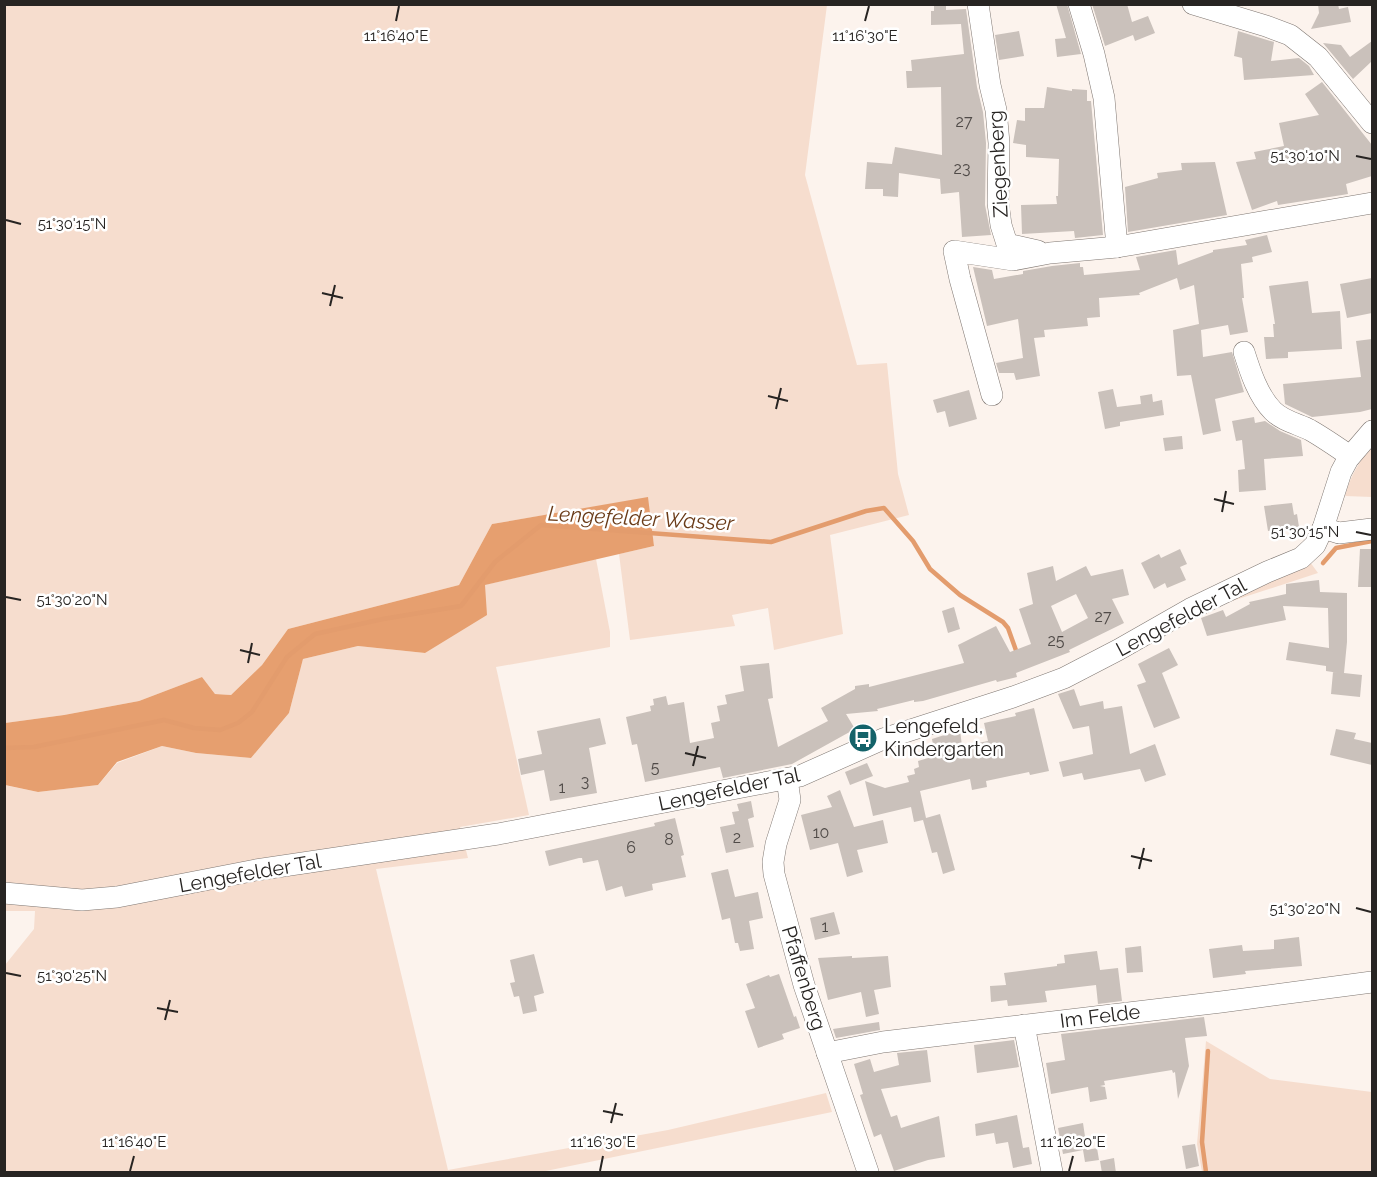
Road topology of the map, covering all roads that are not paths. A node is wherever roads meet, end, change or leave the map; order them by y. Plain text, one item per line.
1 (978, 4) edge
2 (1080, 4) edge
3 (1193, 4) edge
4 (1372, 123) edge
5 (1372, 203) edge
6 (1117, 247) junction
7 (1050, 253) junction
8 (1244, 352) dead end
9 (992, 395) dead end
10 (1372, 431) edge
11 (1350, 456) junction
12 (1323, 528) junction
13 (1372, 529) edge
14 (787, 779) junction
15 (4, 893) edge
16 (1372, 982) edge
17 (1024, 1025) junction
18 (827, 1053) junction
19 (868, 1173) edge
20 (1052, 1173) edge

1 - 7 street, Ziegenberg
2 - 6 street
3 - 4 street
5 - 6 street, Ziegenberg
6 - 7 street, Ziegenberg
7 - 9 street, Ziegenberg
8 - 11 street
10 - 11 street, Lengefelder Tal
11 - 12 street, Lengefelder Tal
12 - 13 street
12 - 14 street, Lengefelder Tal
14 - 15 street, Lengefelder Tal
14 - 18 street, Pfaffenberg
16 - 17 street, Im Felde
17 - 18 street, Im Felde
17 - 20 street
18 - 19 street, Pfaffenberg

